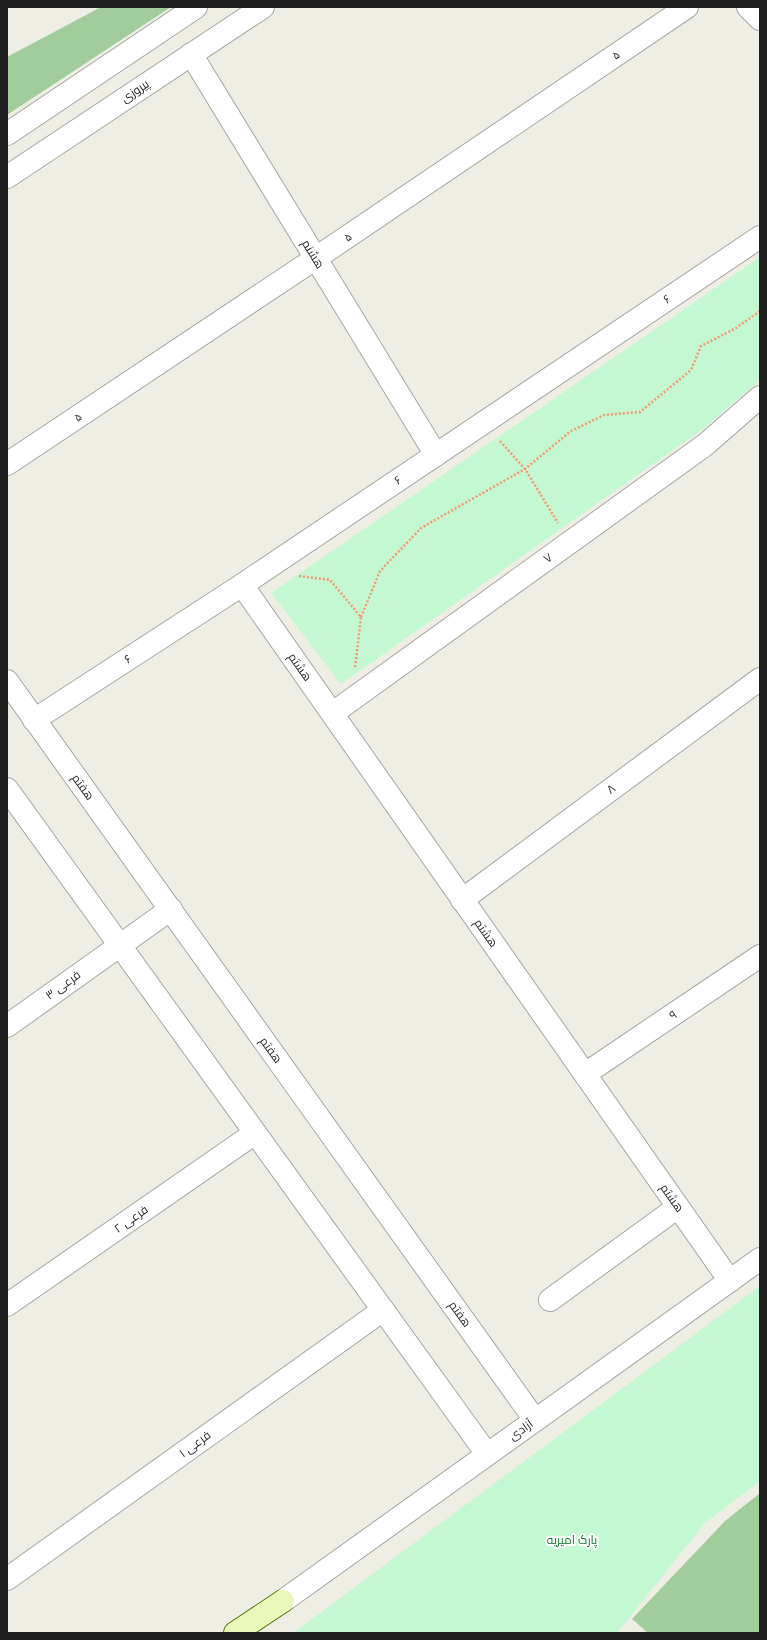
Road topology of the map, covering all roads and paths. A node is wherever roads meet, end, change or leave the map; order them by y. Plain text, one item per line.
1 (196, 7) edge
2 (263, 7) edge
3 (687, 7) edge
4 (748, 7) edge
5 (760, 19) edge
6 (191, 54) junction
7 (7, 134) edge
8 (7, 177) edge
9 (760, 237) edge
10 (316, 258) junction
11 (760, 310) edge
12 (760, 397) edge
13 (483, 423) junction
14 (436, 455) junction
15 (7, 464) edge
16 (525, 469) junction
17 (570, 542) junction
18 (261, 572) junction
19 (242, 585) junction
20 (361, 617) junction
21 (760, 679) edge
22 (7, 681) edge
23 (350, 701) junction
24 (333, 713) junction
25 (34, 720) junction
26 (7, 789) edge
27 (462, 900) junction
28 (170, 909) junction
29 (120, 944) junction
30 (760, 956) edge
31 (7, 1026) edge
32 (585, 1074) junction
33 (255, 1133) junction
34 (678, 1207) junction
35 (760, 1259) edge
36 (730, 1281) junction
37 (550, 1300) dead end
38 (7, 1306) edge
39 (383, 1310) junction
40 (535, 1420) junction
41 (487, 1454) junction
42 (7, 1579) edge
43 (283, 1602) junction
44 (235, 1633) edge
45 (247, 1633) edge

1 - 7 street
2 - 6 street, پیروزی
3 - 10 street, ۵
4 - 5 street
6 - 8 street, پیروزی
6 - 10 street, هشنم
9 - 13 street, ۶
10 - 14 street, هشنم
10 - 15 street, ۵
11 - 16 path
12 - 17 street, ۷
13 - 14 street, ۶
13 - 16 path
14 - 18 street, ۶
16 - 17 path
16 - 20 path
17 - 23 street, ۷
18 - 19 street, ۶
18 - 20 path
19 - 24 street, هشتم
19 - 25 street, ۶
20 - 23 path
21 - 27 street, ۸
22 - 25 street, هفتم
23 - 24 street, ۷
24 - 27 street, هشتم
25 - 28 street, هفتم
26 - 29 street
27 - 32 street, هشتم
28 - 29 street, فرعی ۳
28 - 40 street, هفتم
29 - 31 street, فرعی ۳
29 - 33 street
30 - 32 street, ۹
32 - 34 street, هشتم
33 - 38 street, فرعی ۲
33 - 39 street
34 - 36 street, هشتم
34 - 37 street
35 - 36 street, آزادی
36 - 40 street, آزادی
39 - 41 street
39 - 42 street, فرعی ۱
40 - 41 street, آزادی
41 - 43 street, آزادی
43 - 44 main road, آزادی
43 - 45 main road, آزادی

